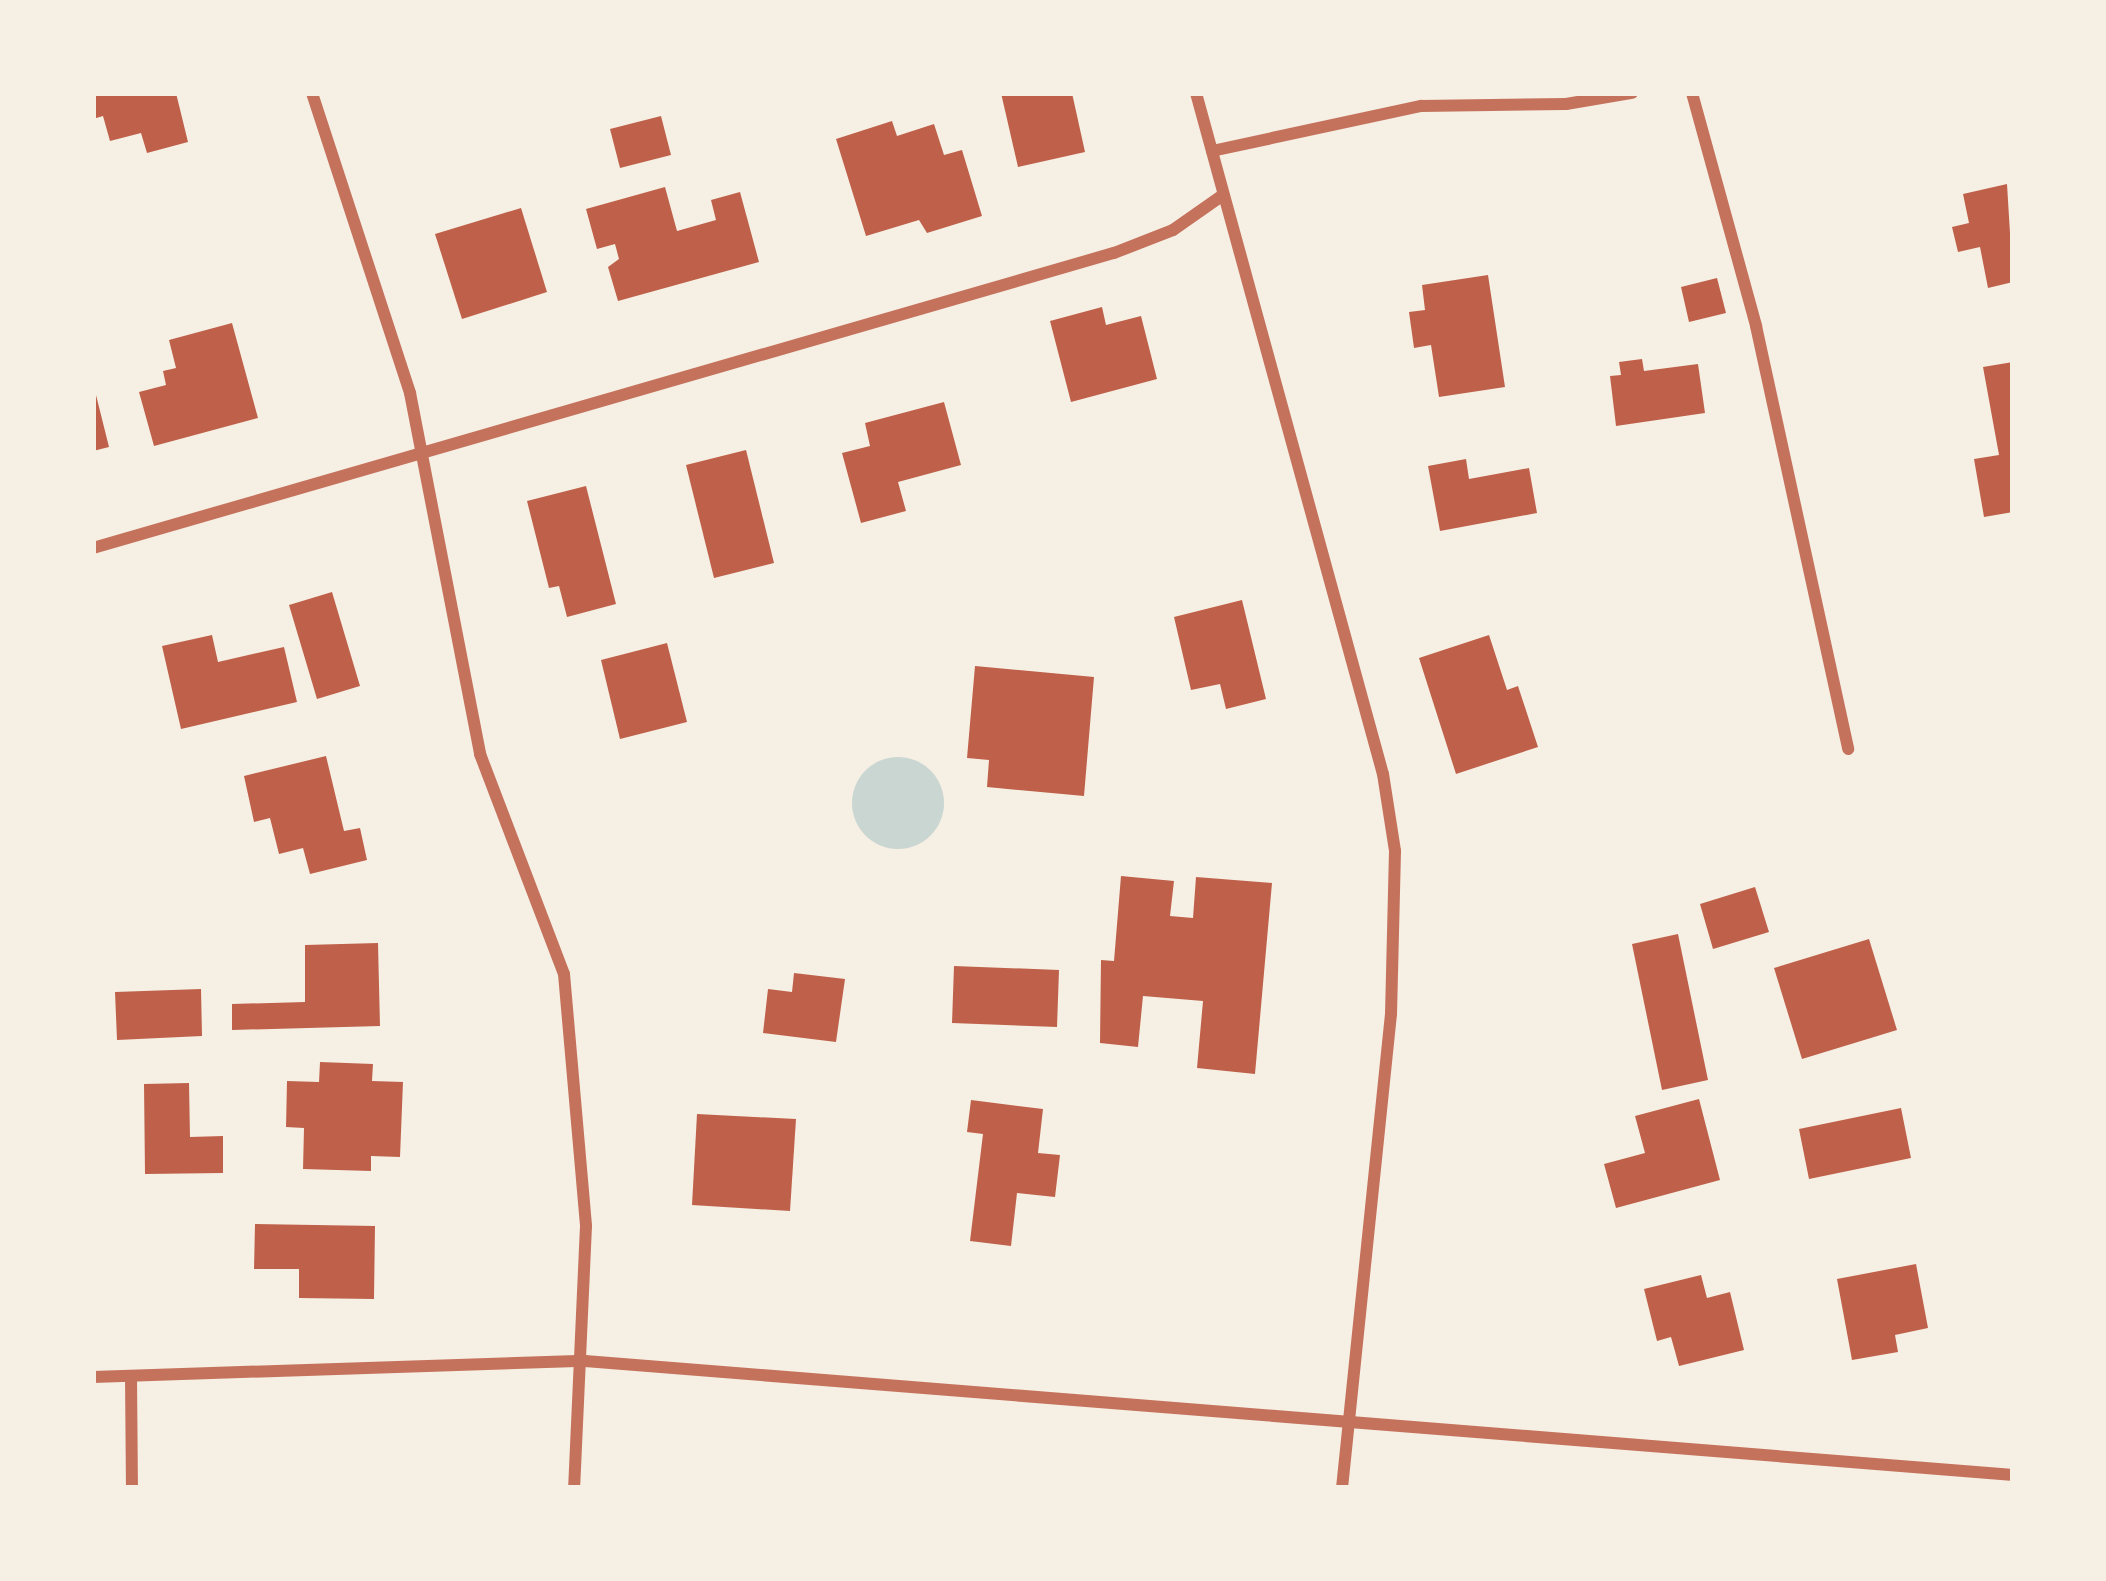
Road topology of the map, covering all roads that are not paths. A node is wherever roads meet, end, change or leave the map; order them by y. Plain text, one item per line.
1 (312, 93) edge
2 (1196, 93) edge
3 (1632, 93) edge
4 (1692, 93) edge
5 (1212, 151) junction
6 (1223, 195) junction
7 (423, 457) junction
8 (93, 548) edge
9 (1848, 748) dead end
10 (585, 1361) junction
11 (93, 1377) edge
12 (131, 1377) junction
13 (1347, 1421) junction
14 (2013, 1475) edge
15 (132, 1488) edge
16 (574, 1488) edge
17 (1342, 1488) edge

1 - 7 street
2 - 5 street
3 - 5 street
4 - 9 street
5 - 6 street
6 - 7 street
6 - 13 street
7 - 8 street
7 - 10 street
10 - 12 street
10 - 13 street
10 - 16 street
11 - 12 street
12 - 15 street
13 - 14 street
13 - 17 street

